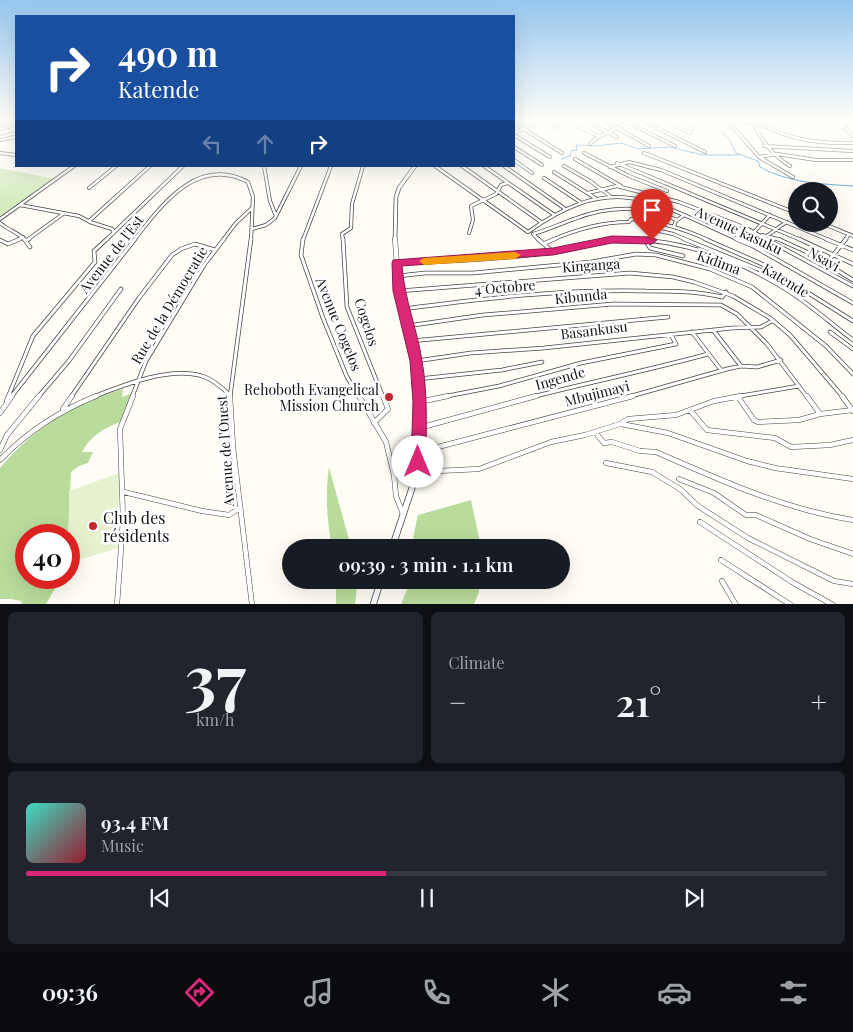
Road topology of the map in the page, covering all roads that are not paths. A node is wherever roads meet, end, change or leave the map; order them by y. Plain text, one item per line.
1 (516, 148) edge
2 (536, 148) edge
3 (554, 148) edge
4 (699, 148) edge
5 (751, 148) edge
6 (766, 148) edge
7 (803, 148) edge
8 (853, 151) edge
9 (584, 152) dead end
10 (705, 152) dead end
11 (0, 153) edge
12 (562, 153) dead end
13 (644, 153) dead end
14 (772, 154) junction
15 (15, 155) edge
16 (550, 157) dead end
17 (759, 157) junction
18 (575, 159) dead end
19 (853, 160) edge
20 (515, 161) edge
21 (616, 163) junction
22 (542, 165) dead end
23 (564, 166) dead end
24 (610, 166) junction
25 (790, 166) dead end
26 (72, 167) edge
27 (115, 167) edge
28 (149, 167) edge
29 (182, 167) edge
30 (264, 167) edge
31 (300, 167) edge
32 (331, 167) edge
33 (364, 167) edge
34 (414, 167) edge
35 (436, 167) edge
36 (463, 167) edge
37 (485, 167) edge
38 (505, 167) edge
39 (554, 172) dead end
40 (532, 173) dead end
41 (793, 177) dead end
42 (544, 178) dead end
43 (508, 183) junction
44 (670, 187) junction
45 (89, 188) dead end
46 (624, 188) junction
47 (601, 189) junction
48 (496, 191) junction
49 (667, 191) junction
50 (588, 193) junction
51 (611, 197) junction
52 (663, 197) junction
53 (595, 198) junction
54 (484, 200) junction
55 (581, 202) junction
56 (20, 205) junction
57 (252, 207) junction
58 (564, 208) junction
59 (788, 210) edge
60 (63, 213) junction
61 (553, 214) junction
62 (684, 215) junction
63 (770, 215) junction
64 (276, 216) junction
65 (0, 219) edge
66 (677, 220) junction
67 (89, 221) junction
68 (541, 222) junction
69 (787, 222) junction
70 (0, 223) edge
71 (762, 223) junction
72 (674, 226) junction
73 (776, 228) junction
74 (252, 229) junction
75 (651, 229) dead end
76 (838, 230) edge
77 (114, 232) junction
78 (528, 232) junction
79 (754, 232) junction
80 (469, 233) dead end
81 (533, 234) junction
82 (851, 235) edge
83 (761, 236) junction
84 (768, 236) junction
85 (23, 237) junction
86 (0, 240) edge
87 (27, 240) junction
88 (645, 240) junction
89 (545, 243) junction
90 (842, 245) junction
91 (30, 247) dead end
92 (215, 250) junction
93 (853, 250) edge
94 (553, 252) junction
95 (834, 254) junction
96 (683, 256) dead end
97 (397, 263) junction
98 (826, 264) junction
99 (853, 264) edge
100 (769, 267) junction
101 (765, 272) junction
102 (397, 276) junction
103 (762, 278) junction
104 (853, 280) edge
105 (853, 286) edge
106 (121, 289) dead end
107 (398, 291) junction
108 (726, 292) junction
109 (853, 303) edge
110 (403, 309) junction
111 (668, 317) dead end
112 (772, 320) junction
113 (853, 321) edge
114 (406, 326) junction
115 (752, 327) junction
116 (712, 330) junction
117 (692, 332) junction
118 (830, 332) dead end
119 (672, 335) junction
120 (853, 340) edge
121 (411, 341) junction
122 (853, 349) edge
123 (708, 354) junction
124 (781, 360) junction
125 (416, 361) junction
126 (542, 362) dead end
127 (742, 366) junction
128 (721, 370) junction
129 (853, 374) edge
130 (418, 379) junction
131 (139, 382) junction
132 (799, 386) junction
133 (230, 396) junction
134 (738, 397) junction
135 (420, 402) junction
136 (6, 404) junction
137 (63, 410) junction
138 (690, 410) junction
139 (853, 410) edge
140 (0, 413) edge
141 (820, 414) junction
142 (374, 423) junction
143 (620, 424) junction
144 (418, 428) junction
145 (595, 432) junction
146 (853, 440) edge
147 (0, 450) edge
148 (418, 452) junction
149 (0, 460) edge
150 (606, 463) dead end
151 (417, 472) junction
152 (679, 479) dead end
153 (853, 479) edge
154 (124, 492) junction
155 (240, 508) junction
156 (404, 514) junction
157 (853, 520) edge
158 (700, 522) dead end
159 (395, 539) edge
160 (853, 554) edge
161 (721, 560) dead end
162 (722, 581) dead end
163 (853, 584) edge
164 (378, 589) edge
165 (117, 604) edge
166 (252, 604) edge
167 (373, 604) edge
168 (736, 604) edge
169 (791, 604) edge
170 (833, 604) edge

1 - 22 street
2 - 16 street
3 - 12 street
4 - 10 street
5 - 17 street
6 - 14 street
7 - 8 street
9 - 24 street
11 - 15 street
13 - 59 street
14 - 17 street
14 - 19 street
14 - 25 street
17 - 41 street
18 - 46 street
20 - 40 street
21 - 24 street
21 - 44 street
21 - 63 street
23 - 47 street
24 - 49 street
26 - 56 street
27 - 45 street
28 - 67 street
29 - 77 street
30 - 64 street
31 - 64 street
32 - 142 street, Avenue Cogelos
33 - 142 street, Cogelos
34 - 97 street
35 - 54 street
36 - 48 street
37 - 43 street
38 - 58 street
39 - 50 street
42 - 55 street
43 - 48 street
43 - 61 street
44 - 49 street
44 - 71 street
46 - 47 street, Nsayi
46 - 52 street, Nsayi
47 - 50 street, Nsayi
47 - 51 street
48 - 54 street
48 - 68 street
49 - 52 street
50 - 53 street
51 - 53 street, Avenue kasuku
51 - 62 street, Avenue kasuku
52 - 79 street, Nsayi
53 - 55 street, Avenue kasuku
54 - 78 street
54 - 80 street
55 - 58 street, Avenue kasuku
56 - 60 street
56 - 65 street
57 - 74 street, Avenue de l'Ouest
57 - 92 street, Rue de la Démocratie
57 - 136 street, Avenue de l'Est
58 - 61 street, Avenue kasuku
60 - 67 street
60 - 87 street
61 - 68 street, Avenue kasuku
62 - 66 street
62 - 109 street, Avenue kasuku
63 - 69 street
63 - 71 street
64 - 74 street
66 - 72 street
66 - 81 street
67 - 77 street
68 - 78 street, Avenue kasuku
69 - 73 street
69 - 90 street
70 - 85 street
71 - 73 street
71 - 79 street
72 - 89 street
72 - 100 street
73 - 84 street
73 - 95 street
74 - 133 street, Avenue de l'Ouest
75 - 101 street
76 - 82 street
77 - 136 street
78 - 81 street
79 - 83 street, Nsayi
81 - 89 street
82 - 90 street
83 - 84 street
83 - 105 street, Nsayi
84 - 98 street
85 - 86 street
85 - 87 street
87 - 91 street
88 - 94 street, Katende
88 - 96 street
88 - 103 street, Katende
89 - 94 street
90 - 93 street
90 - 95 street
92 - 131 street, Rue de la Démocratie
92 - 137 street
94 - 97 street, Katende
95 - 98 street
95 - 99 street
97 - 102 street
98 - 104 street
100 - 101 street
100 - 113 street
101 - 103 street
102 - 107 street
102 - 129 street, Kidima
103 - 120 street, Katende
106 - 147 street
107 - 108 street, Kinganga
107 - 110 street
108 - 110 street, 4 Octobre
108 - 112 street, Kinganga
110 - 114 street
111 - 121 street
112 - 115 street, Basankusu
112 - 139 street, Kinganga
114 - 115 street, Kibunda
114 - 121 street
115 - 116 street, Basankusu
115 - 124 street, Kibunda
116 - 117 street, Basankusu
116 - 127 street
117 - 119 street, Basankusu
117 - 123 street
118 - 122 street
119 - 125 street, Basankusu
119 - 135 street
121 - 125 street
123 - 128 street
123 - 144 street, Ingende
124 - 127 street, Mbujimayi
124 - 132 street, Kibunda
125 - 130 street
126 - 130 street
127 - 128 street, Mbujimayi
128 - 148 street, Mbujimayi
130 - 135 street
131 - 133 street
131 - 137 street
131 - 154 street, Rue de la Démocratie
132 - 134 street
132 - 141 street, Kibunda
133 - 155 street, Avenue de l'Ouest
134 - 138 street
134 - 141 street
135 - 144 street
136 - 140 street, Avenue de l'Est
137 - 149 street
138 - 143 street
138 - 146 street
139 - 141 street
142 - 156 street, Avenue Cogelos
143 - 145 street
143 - 153 street
144 - 148 street
145 - 151 street
145 - 157 street
148 - 151 street
150 - 163 street
151 - 156 street
152 - 160 street
154 - 155 street
154 - 165 street, Rue de la Démocratie
155 - 166 street, Avenue de l'Ouest
156 - 159 street
158 - 170 street
161 - 169 street
162 - 168 street
164 - 167 street

